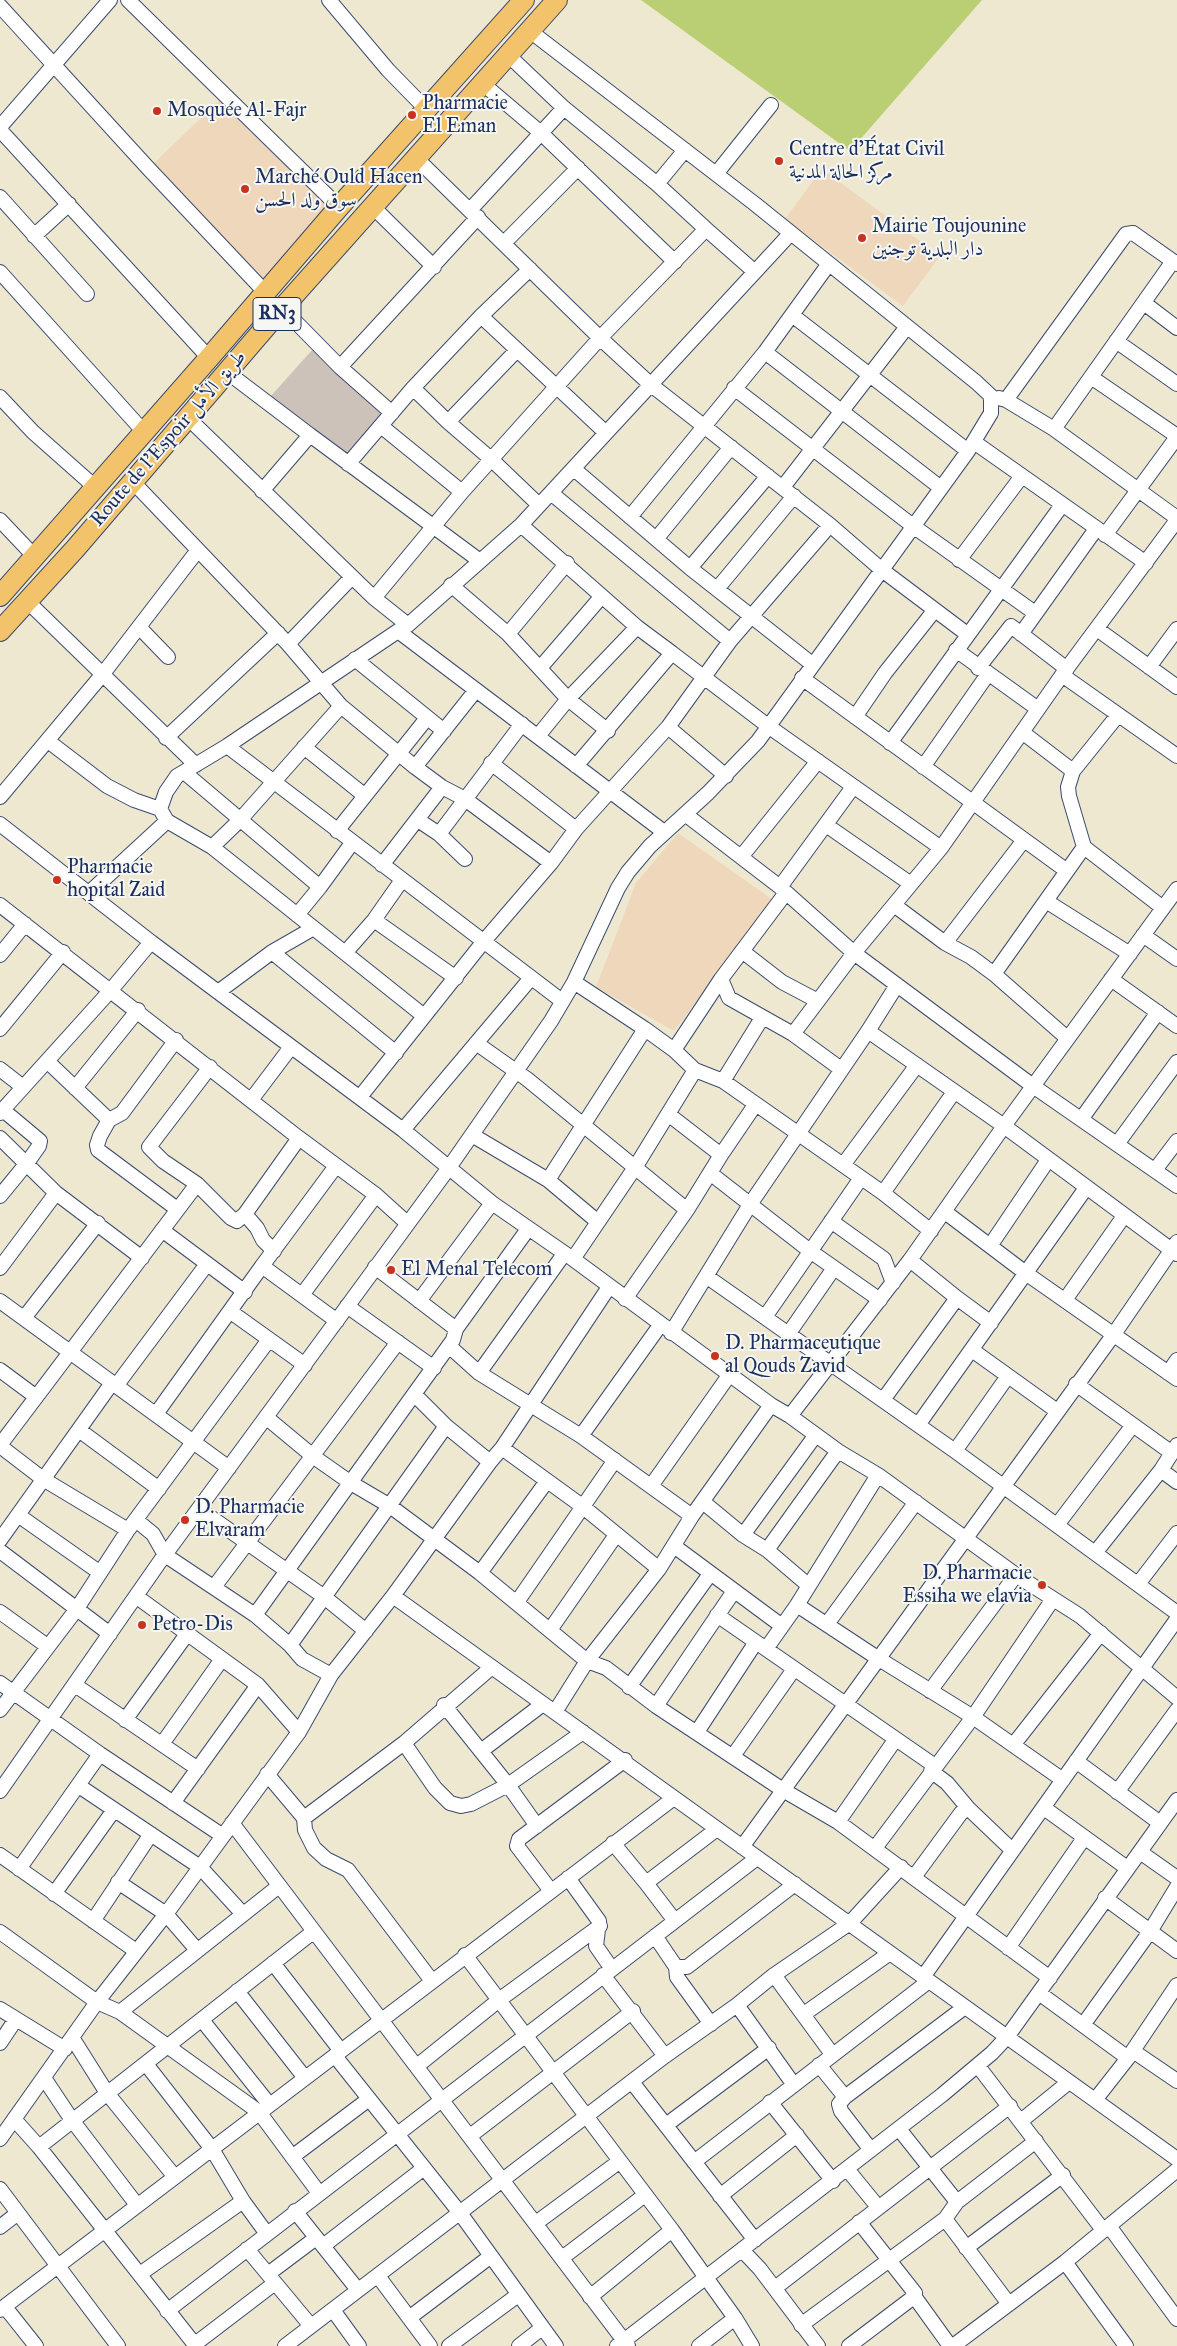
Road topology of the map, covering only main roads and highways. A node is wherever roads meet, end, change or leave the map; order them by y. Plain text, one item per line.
1 (557, 0) edge
2 (519, 2) edge
3 (0, 596) edge
4 (0, 631) edge

1 - 4 highway, Route de l’Espoir طريق الأمل / RN3
2 - 3 highway, Route de l’Espoir طريق الأمل / RN3

